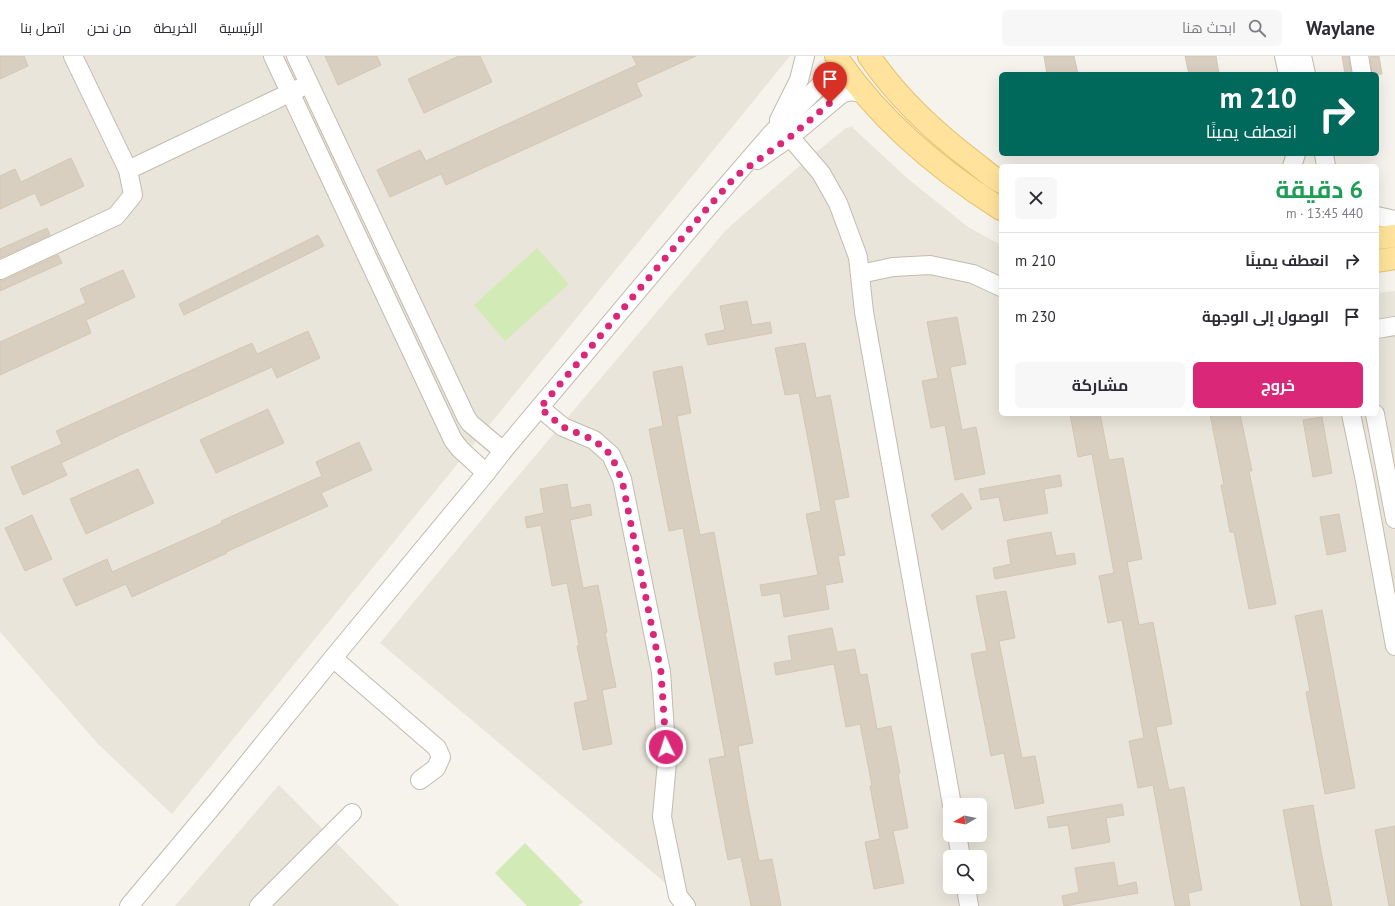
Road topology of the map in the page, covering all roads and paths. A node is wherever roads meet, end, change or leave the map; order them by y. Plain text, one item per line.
1 (73, 56) edge
2 (273, 56) edge
3 (296, 56) edge
4 (805, 56) edge
5 (869, 56) edge
6 (1284, 56) edge
7 (1302, 56) edge
8 (1359, 56) edge
9 (839, 60) edge
10 (1288, 72) edge
11 (1306, 72) edge
12 (1362, 72) edge
13 (308, 84) junction
14 (290, 92) junction
15 (863, 94) junction
16 (772, 133) junction
17 (790, 137) junction
18 (128, 170) junction
19 (736, 176) junction
20 (999, 181) edge
21 (999, 208) edge
22 (1379, 216) edge
23 (1395, 220) edge
24 (1395, 236) edge
25 (1379, 238) edge
26 (1395, 258) edge
27 (1379, 261) edge
28 (0, 270) edge
29 (860, 274) junction
30 (999, 286) edge
31 (1395, 326) edge
32 (1379, 329) edge
33 (540, 408) junction
34 (1351, 416) edge
35 (1375, 416) edge
36 (503, 451) junction
37 (486, 473) junction
38 (1395, 519) edge
39 (1395, 646) edge
40 (333, 658) junction
41 (420, 780) dead end
42 (951, 798) edge
43 (352, 813) dead end
44 (967, 894) edge
45 (129, 906) edge
46 (259, 906) edge
47 (686, 906) edge
48 (969, 906) edge

1 - 18 street
2 - 14 street
3 - 13 street
4 - 16 street
5 - 20 main road
6 - 10 street
7 - 11 street
8 - 12 street
9 - 15 main road
9 - 16 street
13 - 14 street
13 - 36 street
14 - 18 street
14 - 37 street
15 - 17 street
15 - 21 main road
16 - 19 street
17 - 19 street
17 - 29 street
18 - 28 street
19 - 33 street
22 - 23 street
24 - 25 main road
26 - 27 main road
29 - 30 street
29 - 42 street
31 - 32 street
33 - 36 street
33 - 47 street
34 - 39 street
35 - 38 street
36 - 37 street
37 - 40 street
40 - 41 street
40 - 45 street
43 - 46 street
44 - 48 street

